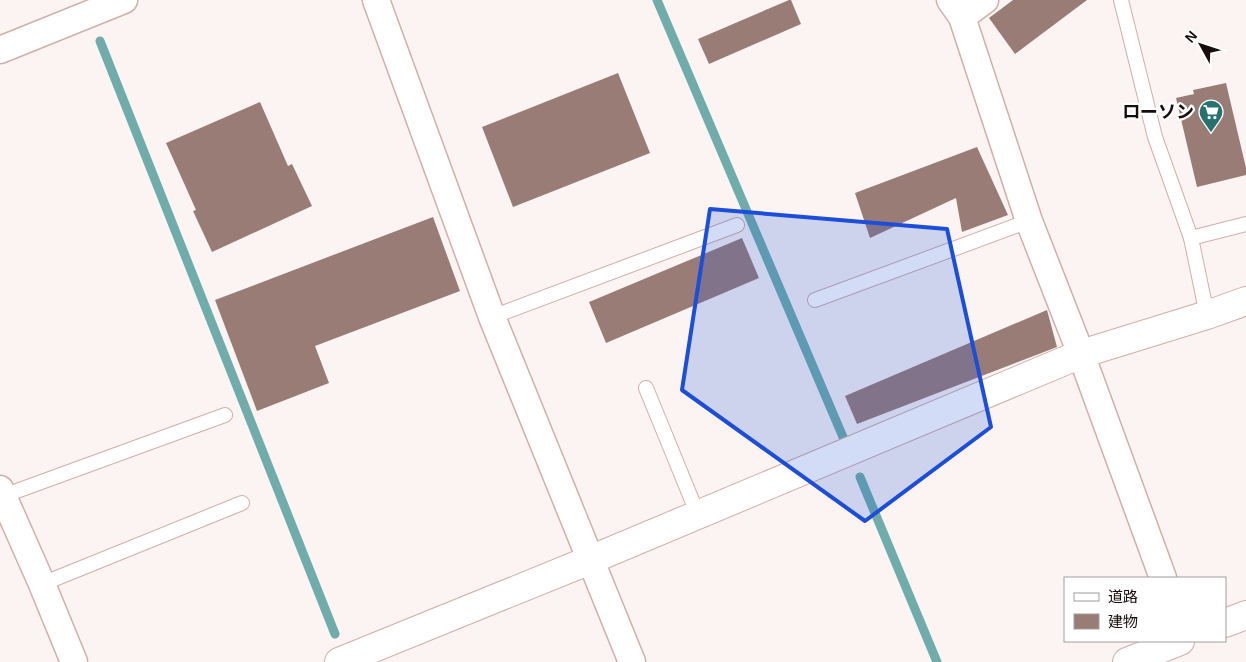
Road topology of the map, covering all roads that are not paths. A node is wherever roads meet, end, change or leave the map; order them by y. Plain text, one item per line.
1 (124, 0) edge
2 (376, 0) edge
3 (986, 0) edge
4 (1121, 0) edge
5 (956, 8) edge
6 (0, 50) edge
7 (1029, 221) junction
8 (1246, 224) edge
9 (737, 225) dead end
10 (1191, 238) junction
11 (815, 300) dead end
12 (1246, 301) edge
13 (1208, 315) junction
14 (492, 317) junction
15 (1081, 354) junction
16 (646, 388) dead end
17 (225, 415) dead end
18 (1, 493) edge
19 (242, 503) dead end
20 (698, 515) junction
21 (590, 560) junction
22 (1163, 577) edge
23 (42, 584) junction
24 (1246, 614) edge
25 (1226, 623) edge
26 (1177, 642) edge
27 (74, 662) edge
28 (339, 662) edge
29 (632, 662) edge
30 (1127, 662) edge

1 - 6 street
2 - 14 street
3 - 5 street
4 - 10 lane
5 - 7 street
7 - 11 lane
7 - 15 street
8 - 10 lane
9 - 14 lane
10 - 13 lane
12 - 13 street
13 - 15 street
14 - 21 street
15 - 20 street
15 - 22 street
16 - 20 lane
17 - 18 lane
18 - 23 street
19 - 23 lane
20 - 21 street
21 - 28 street
21 - 29 street
23 - 27 street
24 - 25 street
26 - 30 street

